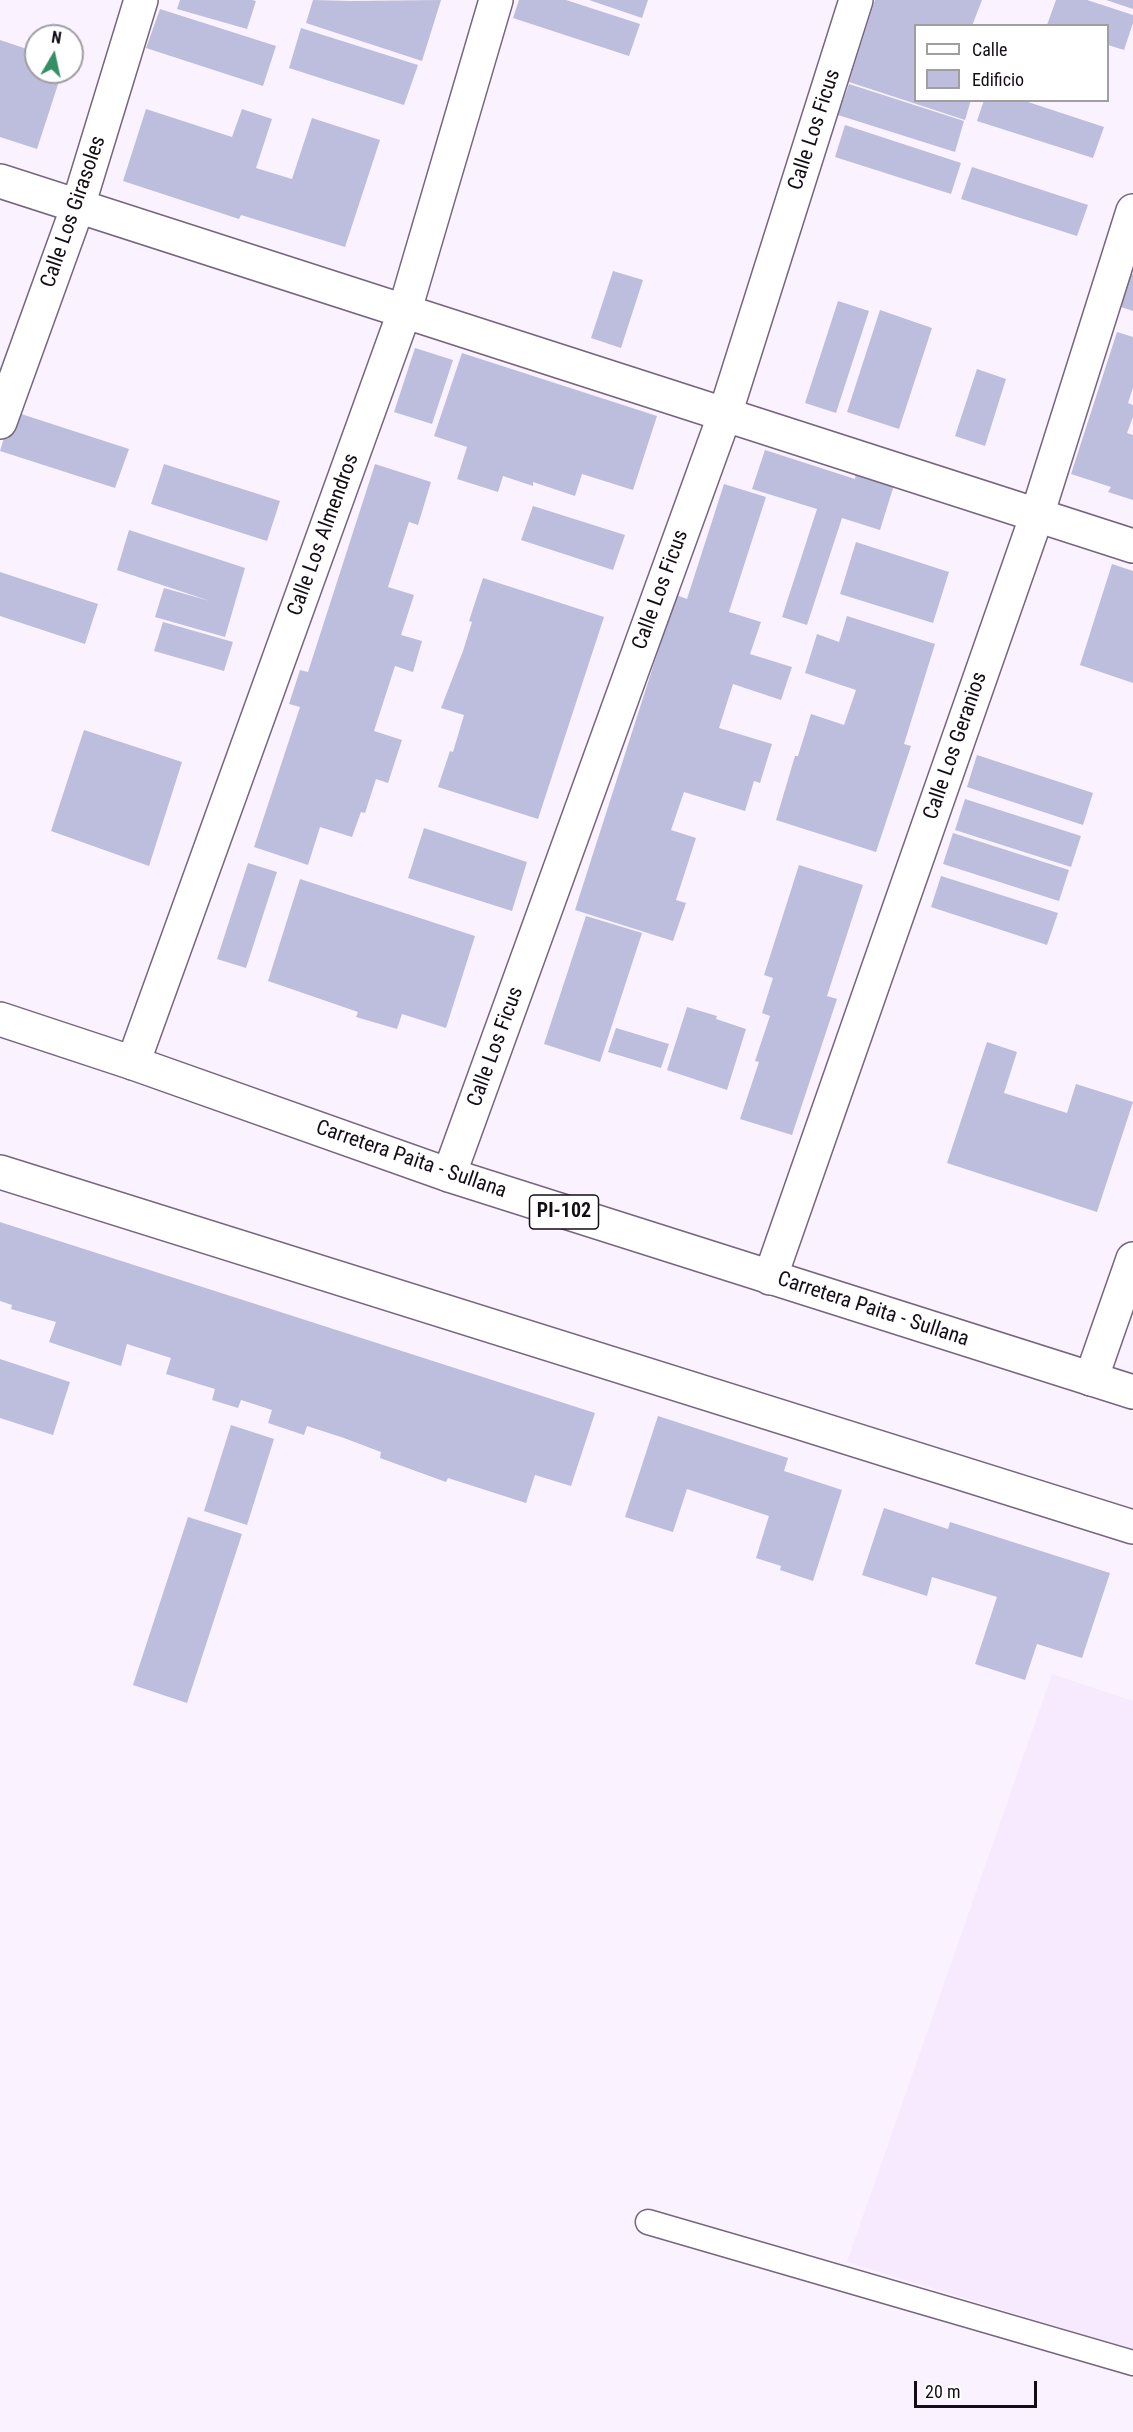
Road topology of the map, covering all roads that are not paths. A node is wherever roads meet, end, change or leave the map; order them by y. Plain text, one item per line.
1 (141, 0) edge
2 (496, 0) edge
3 (856, 0) edge
4 (0, 181) edge
5 (78, 206) junction
6 (1133, 211) edge
7 (404, 313) junction
8 (725, 414) junction
9 (0, 422) edge
10 (1037, 515) junction
11 (1133, 546) edge
12 (0, 1019) edge
13 (133, 1063) junction
14 (0, 1172) edge
15 (449, 1175) junction
16 (1133, 1259) edge
17 (770, 1278) junction
18 (1091, 1379) junction
19 (1133, 1392) edge
20 (1133, 1527) edge
21 (648, 2222) dead end
22 (1133, 2362) edge

1 - 5 street, Calle Los Girasoles
2 - 7 street, Calle Los Almendros
3 - 8 street, Calle Los Ficus
4 - 5 street
5 - 7 street
5 - 9 street, Calle Los Girasoles
6 - 10 street, Calle Los Geranios
7 - 8 street
7 - 13 street, Calle Los Almendros
8 - 10 street
8 - 15 street, Calle Los Ficus
10 - 11 street
10 - 17 street, Calle Los Geranios
12 - 13 street, Carretera Paita - Sullana / PI-102
13 - 15 street, Carretera Paita - Sullana / PI-102
14 - 20 street
15 - 17 street, Carretera Paita - Sullana / PI-102
16 - 18 street
17 - 18 street, Carretera Paita - Sullana / PI-102
18 - 19 street, Carretera Paita - Sullana / PI-102
21 - 22 lane

